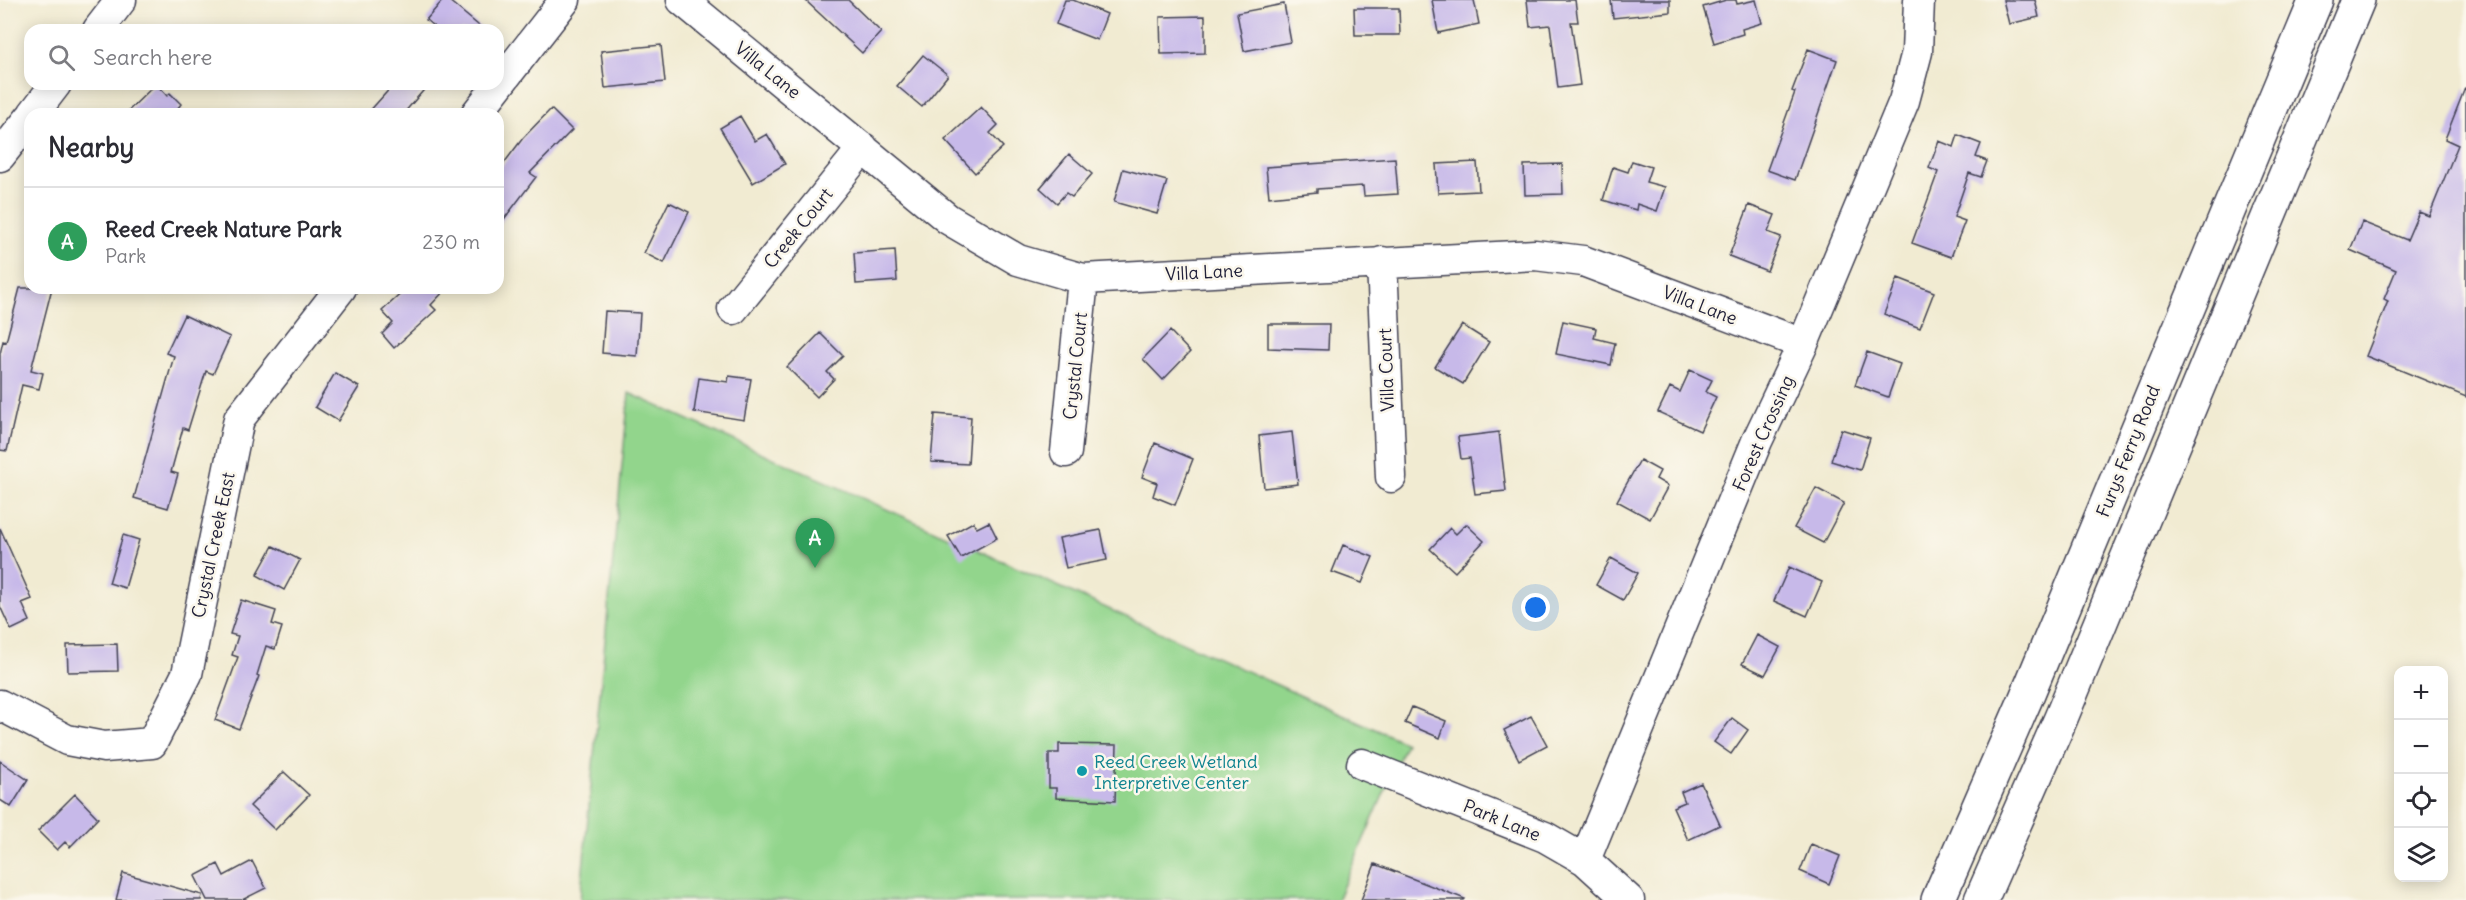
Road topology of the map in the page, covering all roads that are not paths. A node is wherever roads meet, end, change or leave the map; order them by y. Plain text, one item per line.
1 (121, 0) edge
2 (565, 0) edge
3 (682, 0) edge
4 (1919, 0) edge
5 (2316, 0) edge
6 (2358, 0) edge
7 (103, 24) edge
8 (504, 78) edge
9 (51, 90) edge
10 (495, 90) edge
11 (37, 108) edge
12 (481, 108) edge
13 (24, 125) edge
14 (863, 148) junction
15 (0, 156) edge
16 (1382, 262) junction
17 (1083, 279) junction
18 (336, 294) edge
19 (733, 309) dead end
20 (1803, 344) junction
21 (1066, 452) dead end
22 (1391, 477) dead end
23 (0, 705) edge
24 (1362, 764) dead end
25 (1585, 860) junction
26 (1629, 900) edge
27 (1938, 900) edge
28 (1981, 900) edge

1 - 7 street
2 - 8 street
3 - 14 street, Villa Lane
4 - 20 street, Forest Crossing
5 - 27 main road, Furys Ferry Road
6 - 28 main road
9 - 11 street
10 - 12 street
13 - 15 street
14 - 17 street, Villa Lane
14 - 19 street, Creek Court
16 - 17 street, Villa Lane
16 - 20 street, Villa Lane
16 - 22 street, Villa Court
17 - 21 street, Crystal Court
18 - 23 street, Crystal Creek East
20 - 25 street, Forest Crossing
24 - 25 street, Park Lane
25 - 26 street, Park Lane

